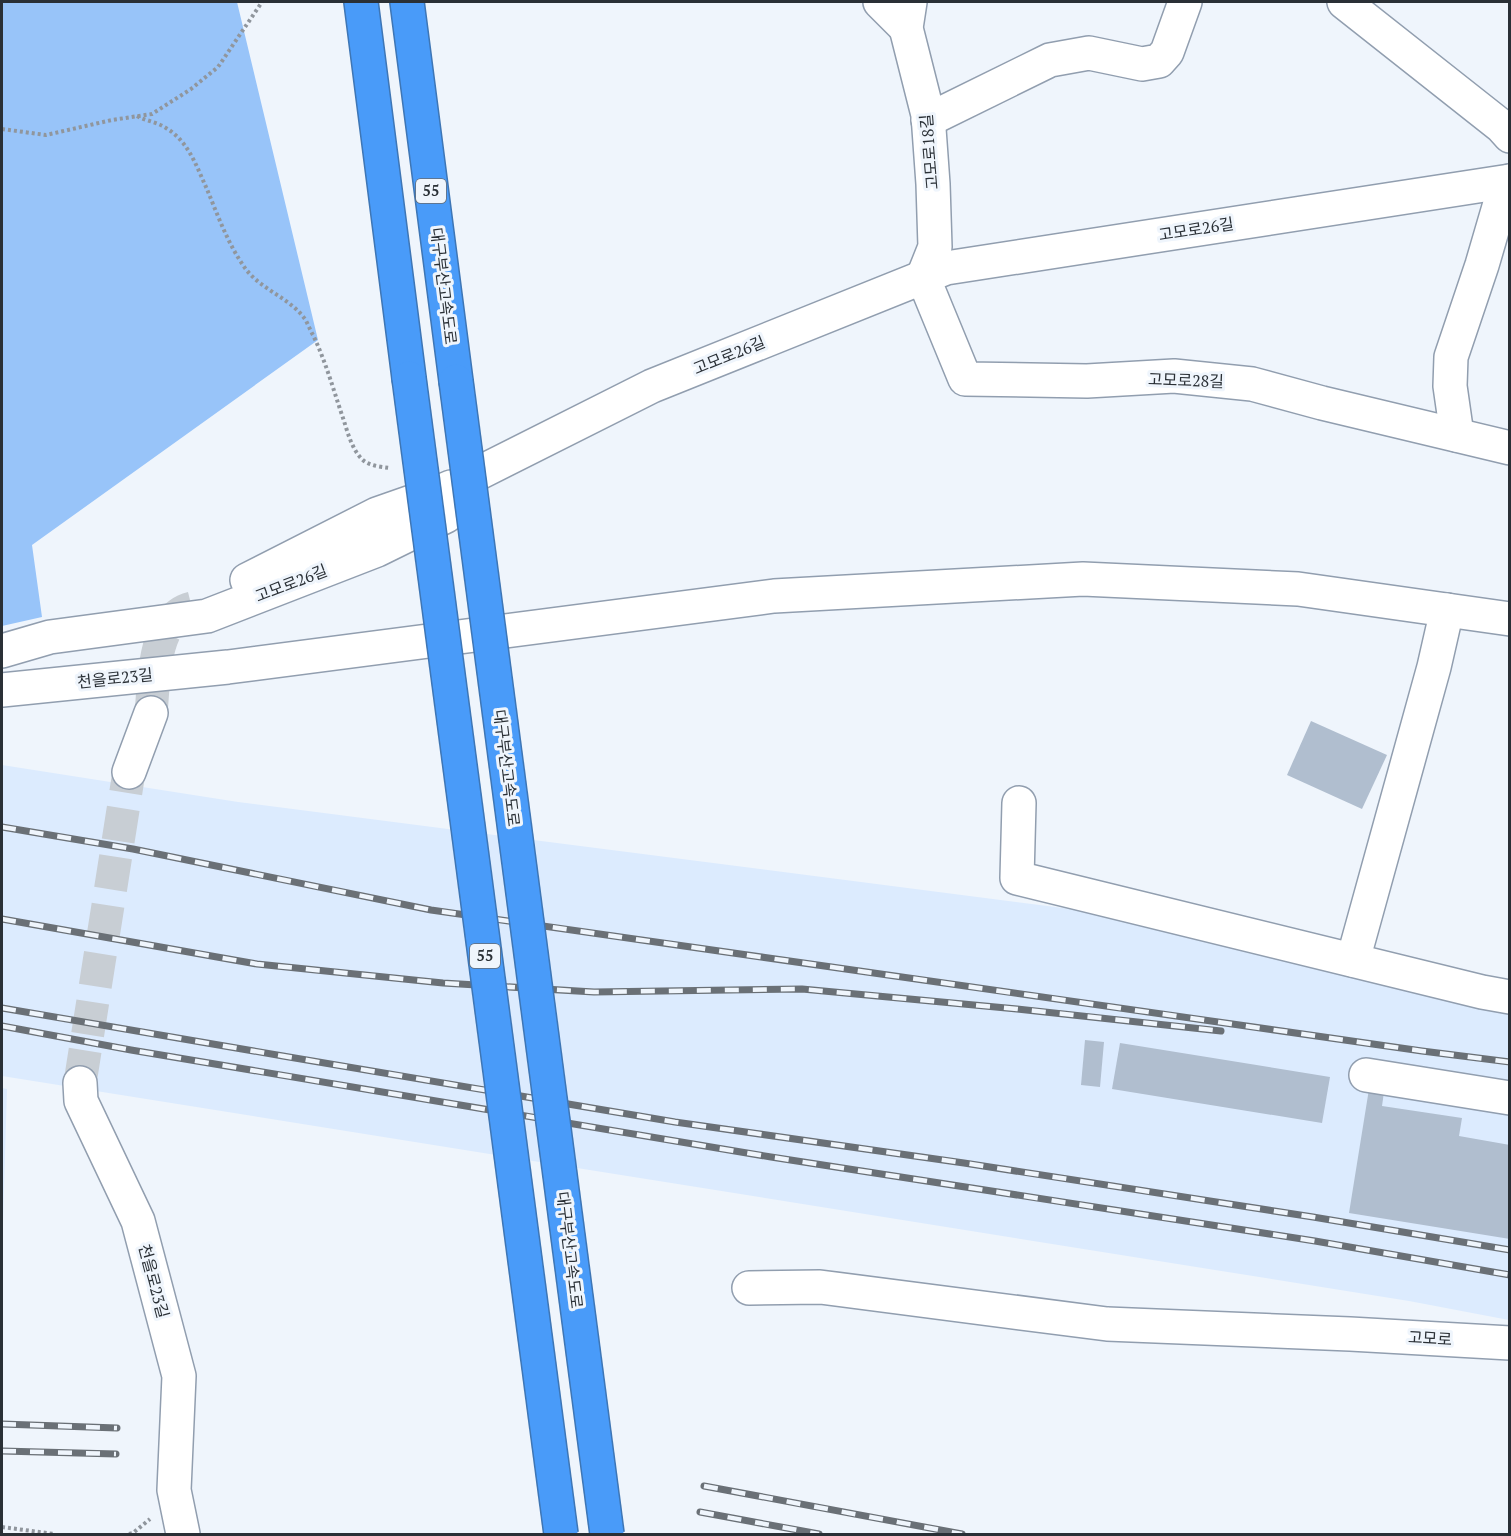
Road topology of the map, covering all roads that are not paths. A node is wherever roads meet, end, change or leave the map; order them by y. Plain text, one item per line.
1 (361, 2) edge
2 (406, 2) edge
3 (880, 2) edge
4 (1185, 2) edge
5 (1344, 2) edge
6 (908, 15) edge
7 (928, 120) junction
8 (1509, 136) edge
9 (1509, 181) edge
10 (923, 277) junction
11 (1457, 435) junction
12 (1509, 448) edge
13 (467, 479) junction
14 (200, 604) tunnel mouth
15 (1447, 610) junction
16 (1509, 619) edge
17 (2, 651) edge
18 (2, 690) edge
19 (151, 713) tunnel mouth
20 (129, 772) tunnel mouth
21 (1019, 802) dead end
22 (1353, 960) junction
23 (1509, 997) edge
24 (1366, 1075) dead end
25 (80, 1083) tunnel mouth
26 (1509, 1098) edge
27 (749, 1288) dead end
28 (1509, 1343) edge
29 (183, 1534) edge
30 (561, 1534) edge
31 (608, 1534) edge

1 - 30 highway, 55, bridge
2 - 31 highway, 대구부산고속도로 / 55, bridge
3 - 6 street
4 - 7 street
5 - 8 street
6 - 7 street, 고모로18길
7 - 10 street, 고모로18길
9 - 10 street, 고모로26길
9 - 11 street, 고모로26길
10 - 11 street, 고모로28길
10 - 13 street, 고모로26길
11 - 12 street, 고모로28길
13 - 14 street
13 - 17 street, 고모로26길
15 - 16 street, 천을로23길
15 - 18 street, 천을로23길
15 - 22 street
19 - 20 street
21 - 22 street
22 - 23 street
24 - 26 street
25 - 29 street, 천을로23길
27 - 28 street, 고모로

